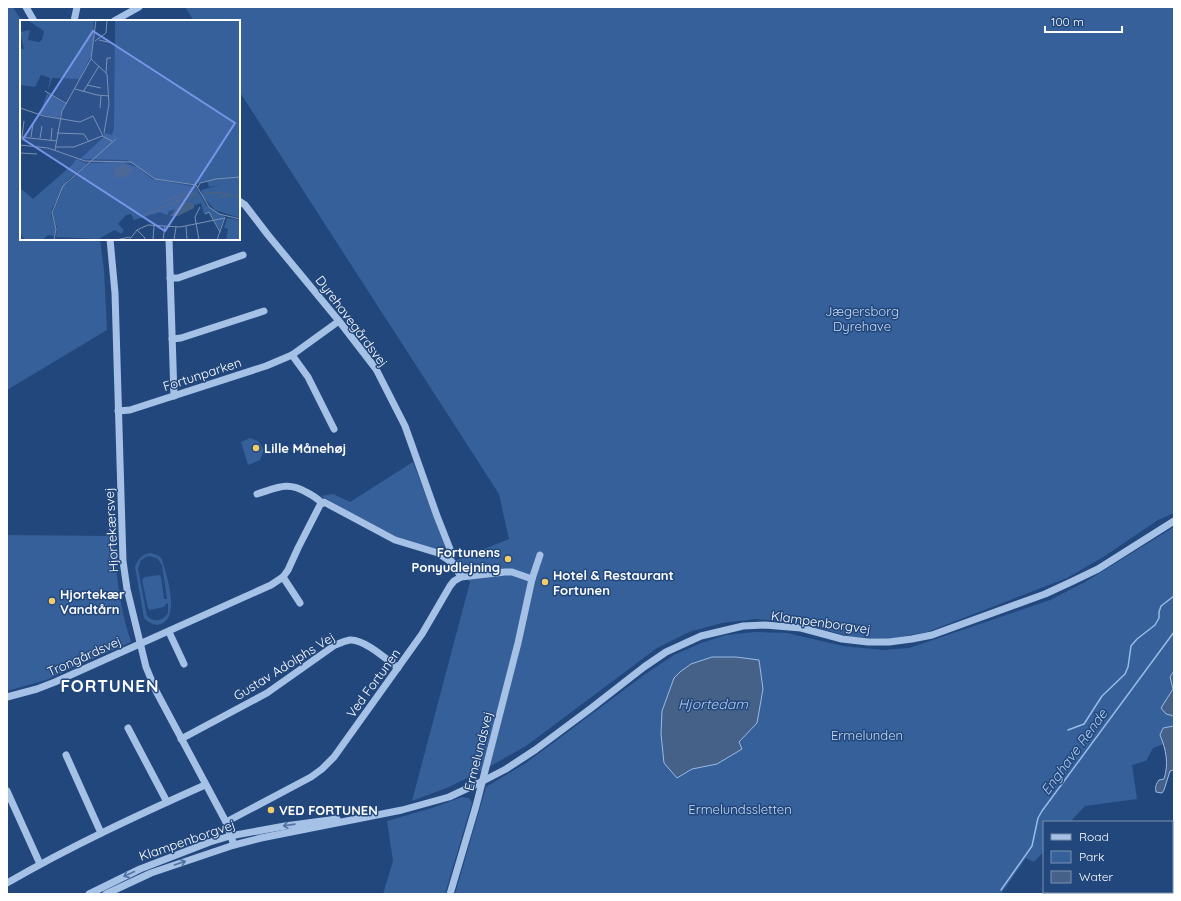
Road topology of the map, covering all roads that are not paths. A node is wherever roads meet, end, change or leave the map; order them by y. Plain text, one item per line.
1 (26, 7) edge
2 (77, 7) edge
3 (139, 7) edge
4 (33, 20) edge
5 (74, 20) edge
6 (116, 20) edge
7 (240, 202) edge
8 (110, 240) edge
9 (169, 240) edge
10 (243, 255) dead end
11 (170, 278) junction
12 (264, 310) dead end
13 (339, 321) junction
14 (172, 339) junction
15 (292, 354) junction
16 (174, 396) junction
17 (118, 411) junction
18 (334, 429) dead end
19 (257, 494) dead end
20 (322, 503) junction
21 (1174, 521) edge
22 (540, 554) dead end
23 (450, 561) junction
24 (283, 577) junction
25 (461, 577) junction
26 (532, 578) junction
27 (300, 603) dead end
28 (169, 632) junction
29 (139, 644) junction
30 (184, 664) dead end
31 (398, 668) junction
32 (7, 698) edge
33 (128, 728) dead end
34 (181, 739) junction
35 (66, 755) dead end
36 (481, 782) junction
37 (205, 785) junction
38 (7, 791) edge
39 (167, 802) junction
40 (369, 816) junction
41 (226, 822) junction
42 (101, 833) junction
43 (230, 836) junction
44 (234, 845) junction
45 (40, 864) junction
46 (7, 883) edge
47 (88, 894) edge
48 (106, 894) edge
49 (450, 894) edge

1 - 4 street
2 - 5 street
3 - 6 street
7 - 13 street, Dyrehavegårdsvej
8 - 17 street, Hjortekærsvej
9 - 11 street
10 - 11 street
11 - 14 street
12 - 14 street
13 - 15 street, Fortunparken
13 - 23 street, Dyrehavegårdsvej
14 - 16 street
15 - 16 street, Fortunparken
15 - 18 street
16 - 17 street, Fortunparken
17 - 29 street, Hjortekærsvej
19 - 20 street
20 - 23 street
20 - 24 street, Trongårdsvej
21 - 36 street, Klampenborgvej
22 - 26 street
23 - 25 street
24 - 27 street
24 - 28 street, Trongårdsvej
25 - 26 street
25 - 31 street, Ved Fortunen
26 - 36 street, Ermelundsvej
28 - 29 street, Trongårdsvej
28 - 30 street
29 - 32 street, Trongårdsvej
29 - 34 street, Hjortekærsvej
31 - 34 street, Gustav Adolphs Vej
31 - 41 street, Ved Fortunen
33 - 39 street
34 - 37 street, Hjortekærsvej
35 - 42 street
36 - 40 street, Klampenborgvej
36 - 49 street, Ermelundsvej
37 - 39 street
37 - 41 street, Hjortekærsvej
38 - 45 street
39 - 42 street
40 -> 43 street, Klampenborgvej
40 - 44 street, Klampenborgvej
41 - 43 street, Hjortekærsvej
42 - 45 street
43 - 44 street, Hjortekærsvej
43 -> 47 street, Klampenborgvej
48 -> 44 street, Klampenborgvej
45 - 46 street

